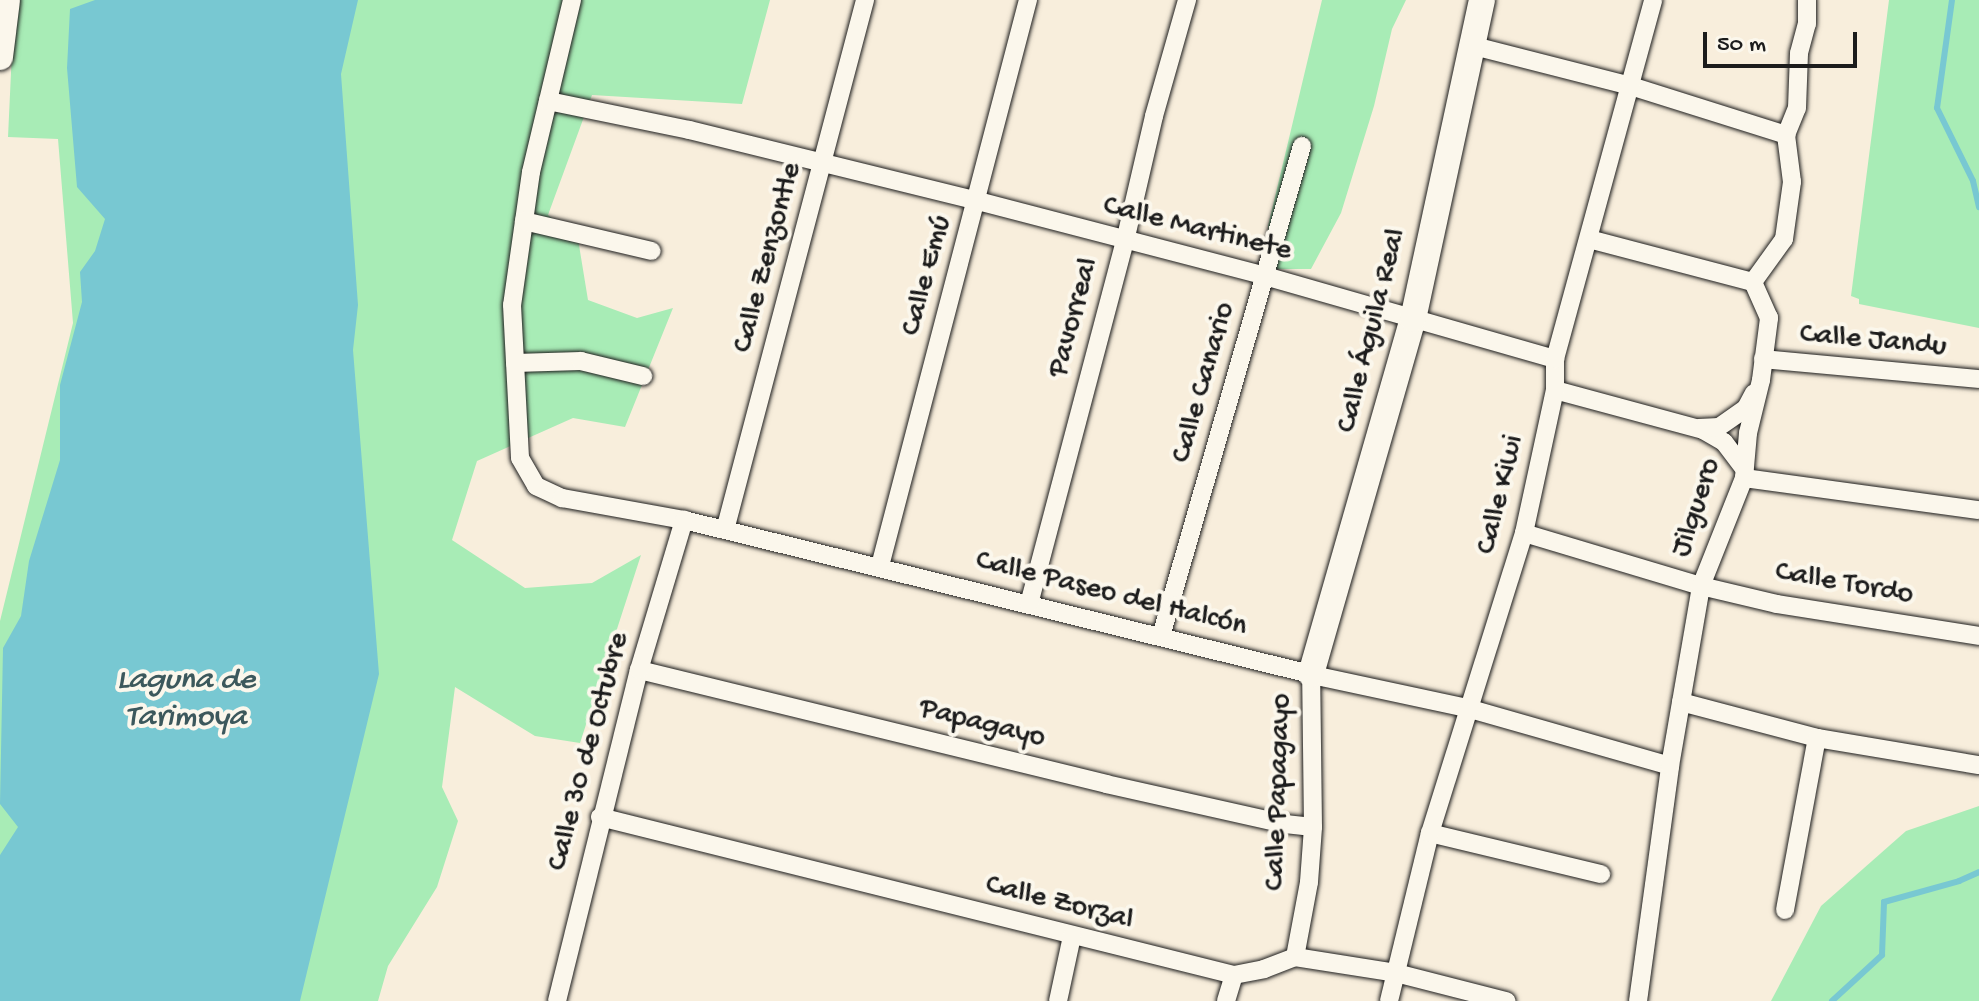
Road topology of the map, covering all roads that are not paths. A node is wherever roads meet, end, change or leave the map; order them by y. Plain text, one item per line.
1 (7, 0) edge
2 (572, 0) edge
3 (865, 0) edge
4 (1028, 0) edge
5 (1187, 0) edge
6 (1482, 0) edge
7 (1653, 0) edge
8 (1807, 0) edge
9 (1470, 45) junction
10 (0, 57) edge
11 (1631, 86) junction
12 (548, 101) junction
13 (1786, 135) junction
14 (1302, 146) dead end
15 (823, 163) junction
16 (978, 201) junction
17 (524, 221) junction
18 (1589, 239) junction
19 (1125, 241) junction
20 (652, 251) dead end
21 (1265, 276) junction
22 (1753, 282) junction
23 (1413, 319) junction
24 (1555, 359) junction
25 (1763, 359) junction
26 (515, 363) junction
27 (643, 376) dead end
28 (1979, 379) edge
29 (1761, 380) junction
30 (1555, 390) junction
31 (1694, 428) junction
32 (1744, 473) junction
33 (1979, 510) edge
34 (684, 520) junction
35 (725, 530) junction
36 (1524, 533) junction
37 (880, 566) junction
38 (1701, 586) junction
39 (1029, 604) junction
40 (1161, 636) junction
41 (1979, 636) edge
42 (639, 670) junction
43 (1311, 674) junction
44 (1681, 702) junction
45 (1467, 708) junction
46 (1817, 738) junction
47 (1979, 765) edge
48 (1670, 766) junction
49 (600, 817) junction
50 (1313, 827) junction
51 (1430, 833) junction
52 (1601, 874) dead end
53 (1785, 910) dead end
54 (1072, 936) junction
55 (1295, 957) junction
56 (1396, 973) junction
57 (1234, 975) junction
58 (557, 1001) edge
59 (1058, 1001) edge
60 (1226, 1001) edge
61 (1389, 1001) edge
62 (1506, 1001) edge
63 (1638, 1001) edge

1 - 10 street
2 - 12 street
3 - 15 street, Calle Zenzontle
4 - 16 street, Calle Emú
5 - 19 street, Pavorreal
6 - 9 street, Calle Águila Real
7 - 11 street, Calle Kiwi
8 - 13 street
9 - 11 street
9 - 23 street, Calle Águila Real
11 - 13 street
11 - 18 street, Calle Kiwi
12 - 15 street, Calle Martinete
12 - 17 street
13 - 22 street
14 - 21 street, Calle Canario
15 - 16 street, Calle Martinete
15 - 35 street, Calle Zenzontle
16 - 19 street, Calle Martinete
16 - 37 street, Calle Emú
17 - 20 street
17 - 26 street
18 - 22 street
18 - 24 street, Calle Kiwi
19 - 21 street, Calle Martinete
19 - 39 street, Pavorreal
21 - 23 street, Calle Martinete
21 - 40 street, Calle Canario
22 - 25 street, Jilguero
23 - 24 street, Calle Martinete
23 - 43 street, Calle Águila Real
24 - 30 street, Calle Kiwi
25 - 28 street, Calle Jandu
25 - 29 street, Jilguero
26 - 27 street
26 - 34 street, Calle Paseo del Halcón
29 - 31 street
29 - 32 street, Jilguero
30 - 31 street
30 - 36 street, Calle Kiwi
31 - 32 street
32 - 33 street
32 - 38 street, Jilguero
34 - 35 street, Calle Paseo del Halcón
34 - 42 street, Calle 30 de Octubre
35 - 37 street, Calle Paseo del Halcón
36 - 38 street, Calle Tordo
36 - 45 street, Calle Kiwi
37 - 39 street, Calle Paseo del Halcón
38 - 41 street, Calle Tordo
38 - 44 street, Jilguero
39 - 40 street, Calle Paseo del Halcón
40 - 43 street, Calle Paseo del Halcón
42 - 49 street, Calle 30 de Octubre
42 - 50 street, Papagayo
43 - 45 street, Calle Paseo del Halcón
43 - 50 street, Calle Papagayo
44 - 46 street
44 - 48 street, Jilguero
45 - 48 street, Calle Paseo del Halcón
45 - 51 street, Calle Kiwi
46 - 47 street
46 - 53 street
48 - 63 street, Jilguero
49 - 54 street, Calle Zorzal
49 - 58 street, Calle 30 de Octubre
50 - 55 street, Calle Papagayo
51 - 52 street
51 - 56 street, Calle Kiwi
54 - 57 street, Calle Zorzal
54 - 59 street
55 - 56 street, Calle Zorzal
55 - 57 street, Calle Zorzal
56 - 61 street, Calle Kiwi
56 - 62 street, Calle Zorzal
57 - 60 street

